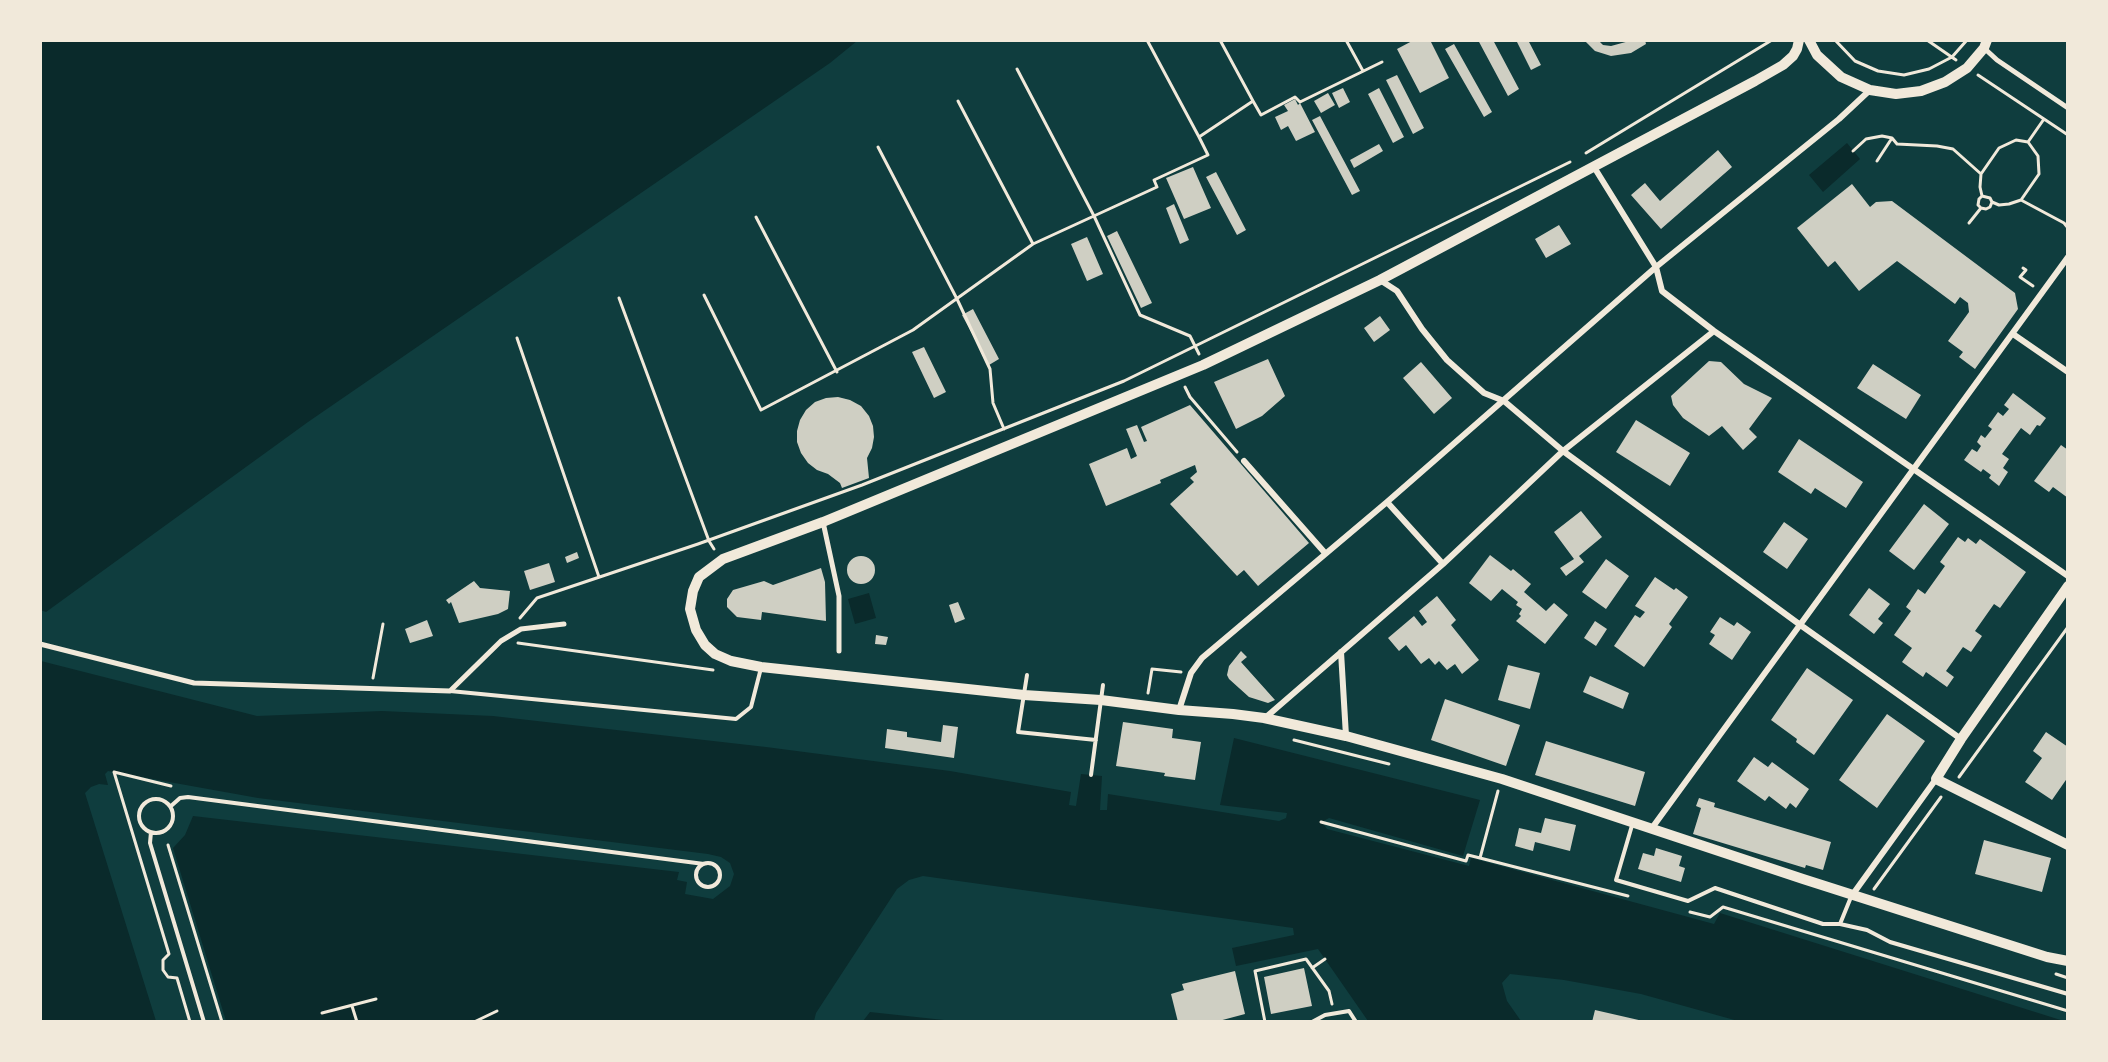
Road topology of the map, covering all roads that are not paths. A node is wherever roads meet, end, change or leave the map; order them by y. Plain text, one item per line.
1 (1799, 40) edge
2 (1809, 40) edge
3 (1986, 44) edge
4 (1870, 90) junction
5 (2067, 108) edge
6 (1594, 166) junction
7 (2067, 257) edge
8 (1656, 267) junction
9 (1380, 280) junction
10 (1714, 332) junction
11 (2013, 334) junction
12 (2067, 372) edge
13 (1504, 401) junction
14 (1563, 451) junction
15 (1244, 461) road end
16 (1911, 469) junction
17 (1388, 502) junction
18 (823, 522) junction
19 (1326, 553) junction
20 (1443, 564) junction
21 (2067, 576) edge
22 (2067, 586) edge
23 (564, 624) dead end
24 (1799, 624) junction
25 (40, 644) edge
26 (839, 651) dead end
27 (1341, 652) junction
28 (761, 667) junction
29 (1027, 675) dead end
30 (1103, 686) dead end
31 (450, 691) junction
32 (1024, 695) junction
33 (1101, 700) junction
34 (1179, 710) junction
35 (1264, 718) junction
36 (1346, 736) junction
37 (1961, 739) junction
38 (1096, 740) junction
39 (1091, 775) dead end
40 (1936, 779) junction
41 (171, 806) junction
42 (1633, 822) junction
43 (1652, 828) junction
44 (151, 832) junction
45 (2067, 845) edge
46 (704, 864) junction
47 (1853, 894) junction
48 (1840, 924) junction
49 (2067, 961) edge
50 (2067, 994) edge
51 (204, 1022) edge
52 (1312, 1022) edge
53 (1356, 1022) edge

1 - 6 street
2 - 4 street
3 - 4 street
3 - 5 street
4 - 8 street
6 - 8 street
6 - 9 street
7 - 11 street
8 - 10 street
8 - 13 street
9 - 13 street
9 - 18 street
10 - 14 street
10 - 16 street
11 - 12 street
11 - 16 street
13 - 14 street
13 - 17 street
14 - 20 street
14 - 24 street
15 - 19 street
16 - 21 street
16 - 24 street
17 - 19 street
17 - 20 street
18 - 26 street
18 - 28 street
19 - 34 street
20 - 27 street
22 - 37 street
23 - 31 street
24 - 37 street
24 - 43 street
25 - 31 street
27 - 35 street
27 - 36 street
28 - 31 lane
28 - 32 street
29 - 32 lane
30 - 33 lane
32 - 33 street
32 - 38 lane
33 - 34 street
33 - 38 lane
34 - 35 street
35 - 36 street
36 - 42 street
37 - 40 street
38 - 39 lane
40 - 45 street
40 - 47 street
41 - 44 lane
41 - 44 lane
41 - 46 lane
42 - 43 street
42 - 48 lane
43 - 47 street
44 - 51 lane
46 - 46 lane
47 - 48 lane
47 - 49 street
48 - 50 lane
52 - 53 lane

